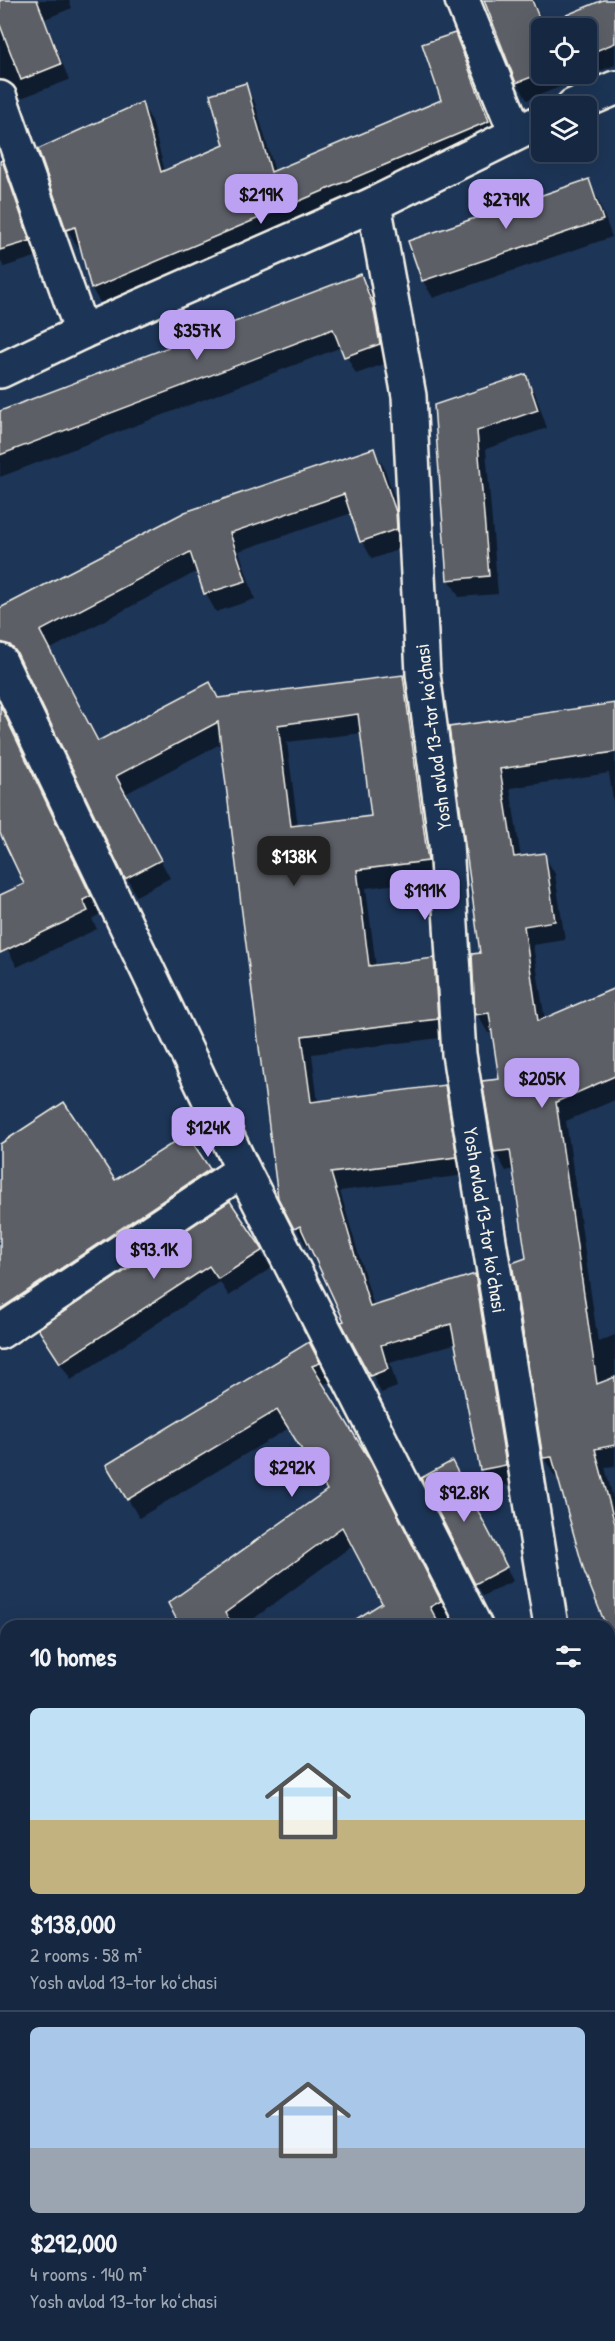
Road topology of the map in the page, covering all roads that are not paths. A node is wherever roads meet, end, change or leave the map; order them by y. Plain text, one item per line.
1 (462, 0) edge
2 (615, 88) edge
3 (596, 96) edge
4 (0, 98) edge
5 (529, 127) edge
6 (375, 204) junction
7 (82, 332) junction
8 (0, 371) edge
9 (0, 661) edge
10 (243, 1170) junction
11 (0, 1332) edge
12 (472, 1620) edge
13 (550, 1620) edge

1 - 5 street
2 - 3 street
4 - 7 street
5 - 6 street
6 - 7 street
6 - 13 street, Yosh avlod 13-tor koʻchasi
7 - 8 street
9 - 10 street
10 - 11 street
10 - 12 street

